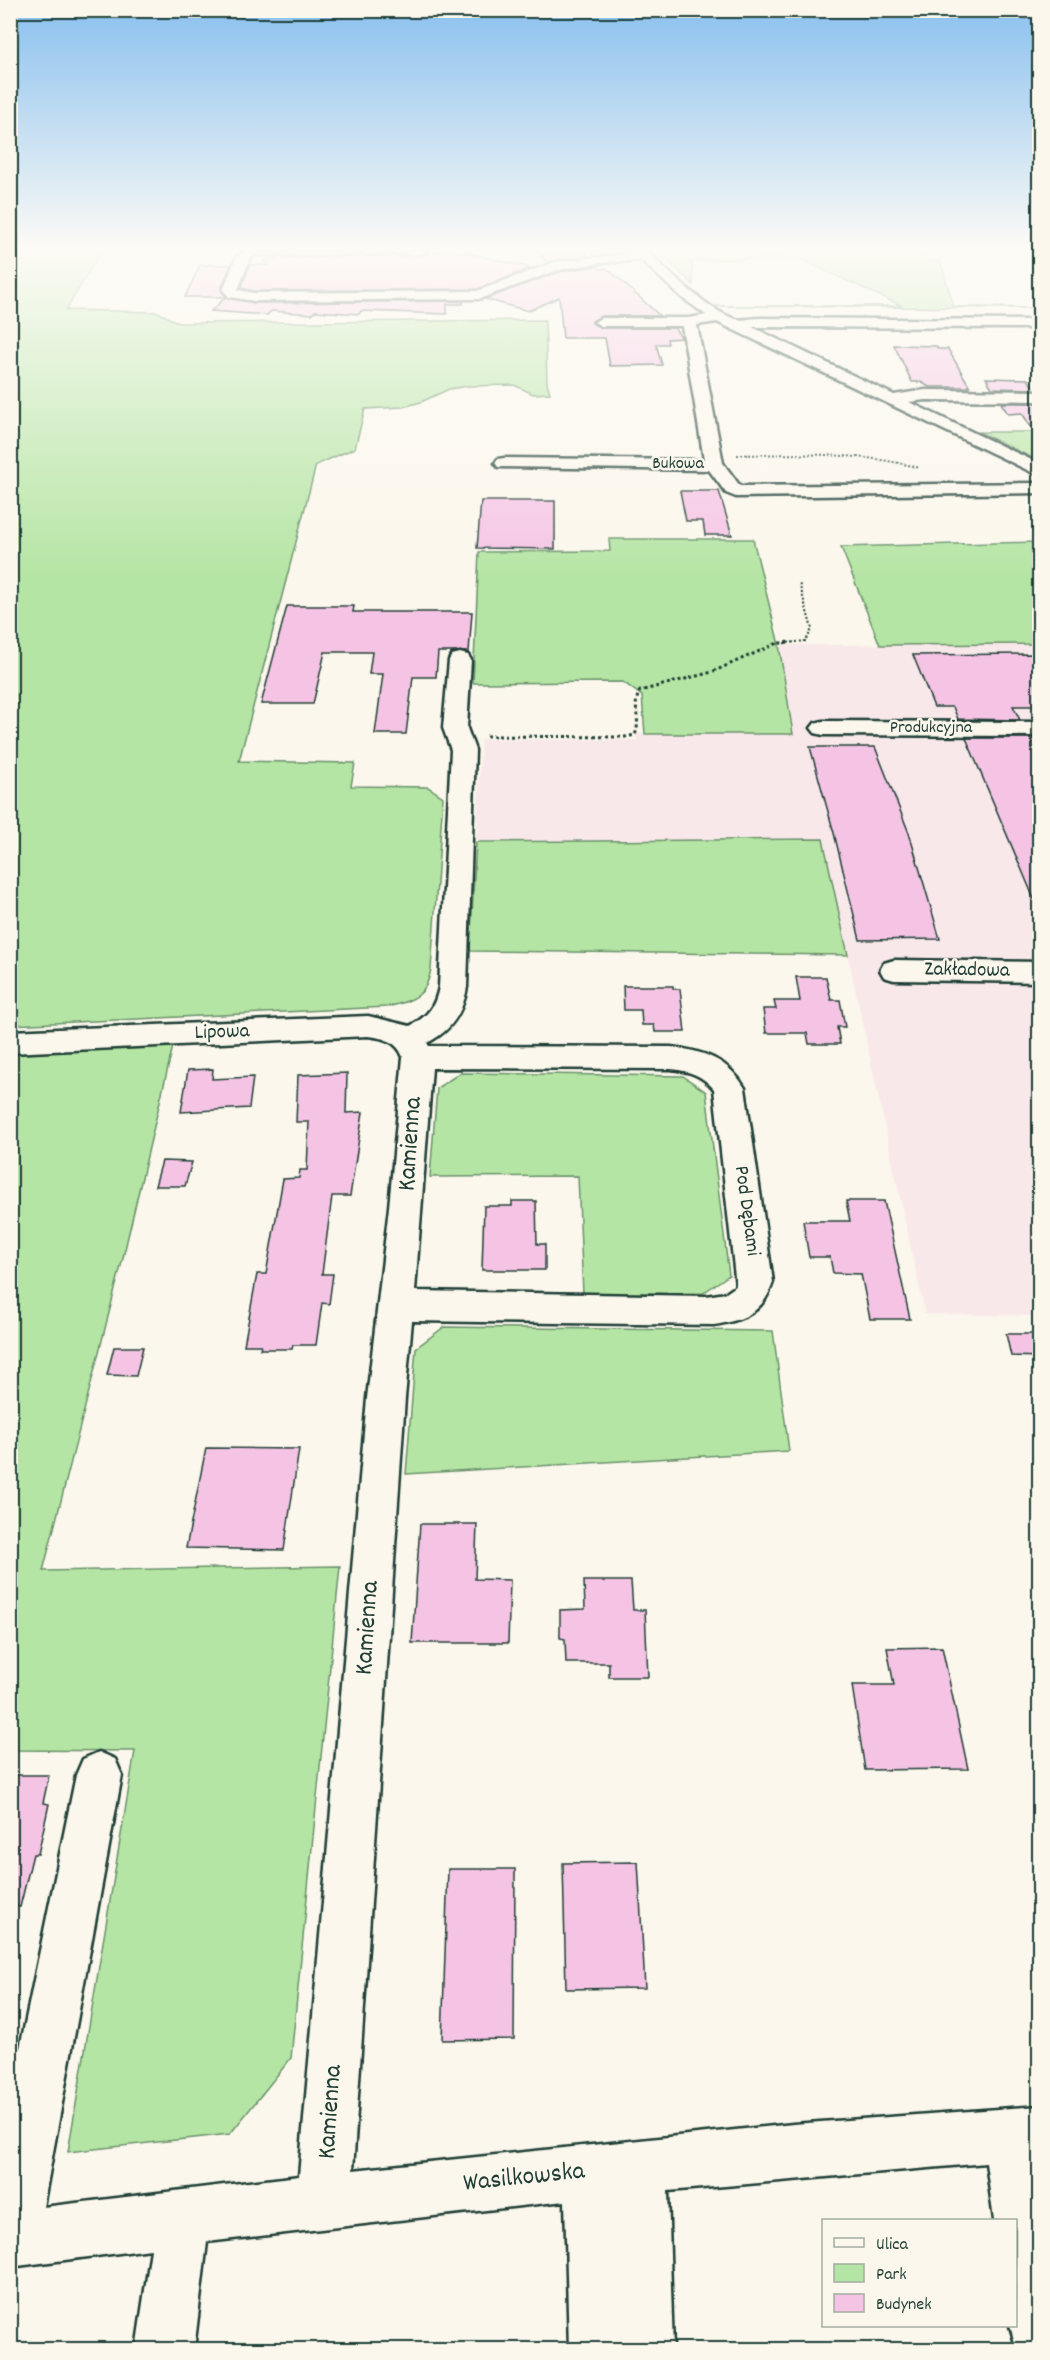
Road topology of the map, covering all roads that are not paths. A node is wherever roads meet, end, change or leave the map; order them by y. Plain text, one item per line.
1 (695, 358) edge
2 (803, 358) edge
3 (1040, 396) edge
4 (890, 400) junction
5 (713, 460) junction
6 (504, 463) dead end
7 (1040, 471) edge
8 (1040, 488) edge
9 (460, 660) dead end
10 (823, 728) dead end
11 (1040, 729) edge
12 (894, 969) dead end
13 (1040, 972) edge
14 (10, 1042) edge
15 (414, 1048) junction
16 (396, 1306) junction
17 (99, 1775) dead end
18 (1024, 2133) edge
19 (616, 2169) junction
20 (324, 2200) junction
21 (183, 2216) junction
22 (10, 2237) edge
23 (1040, 2336) edge
24 (165, 2349) edge
25 (598, 2349) edge
26 (644, 2349) edge

1 - 5 street, Bukowa
2 - 4 street
3 - 4 street
4 - 7 street
5 - 6 street, Bukowa
5 - 8 street
9 - 15 street
10 - 11 street, Produkcyjna
12 - 13 street, Zakładowa
14 - 15 street, Lipowa
15 - 16 street, Kamienna
15 - 16 street, Pod Dębami
16 - 20 street, Kamienna
17 - 22 street
18 - 19 street, Wasilkowska
18 - 23 street
19 - 20 street, Wasilkowska
19 - 25 street
19 - 26 street
20 - 21 street, Wasilkowska
21 - 22 street, Wasilkowska
21 - 24 street

